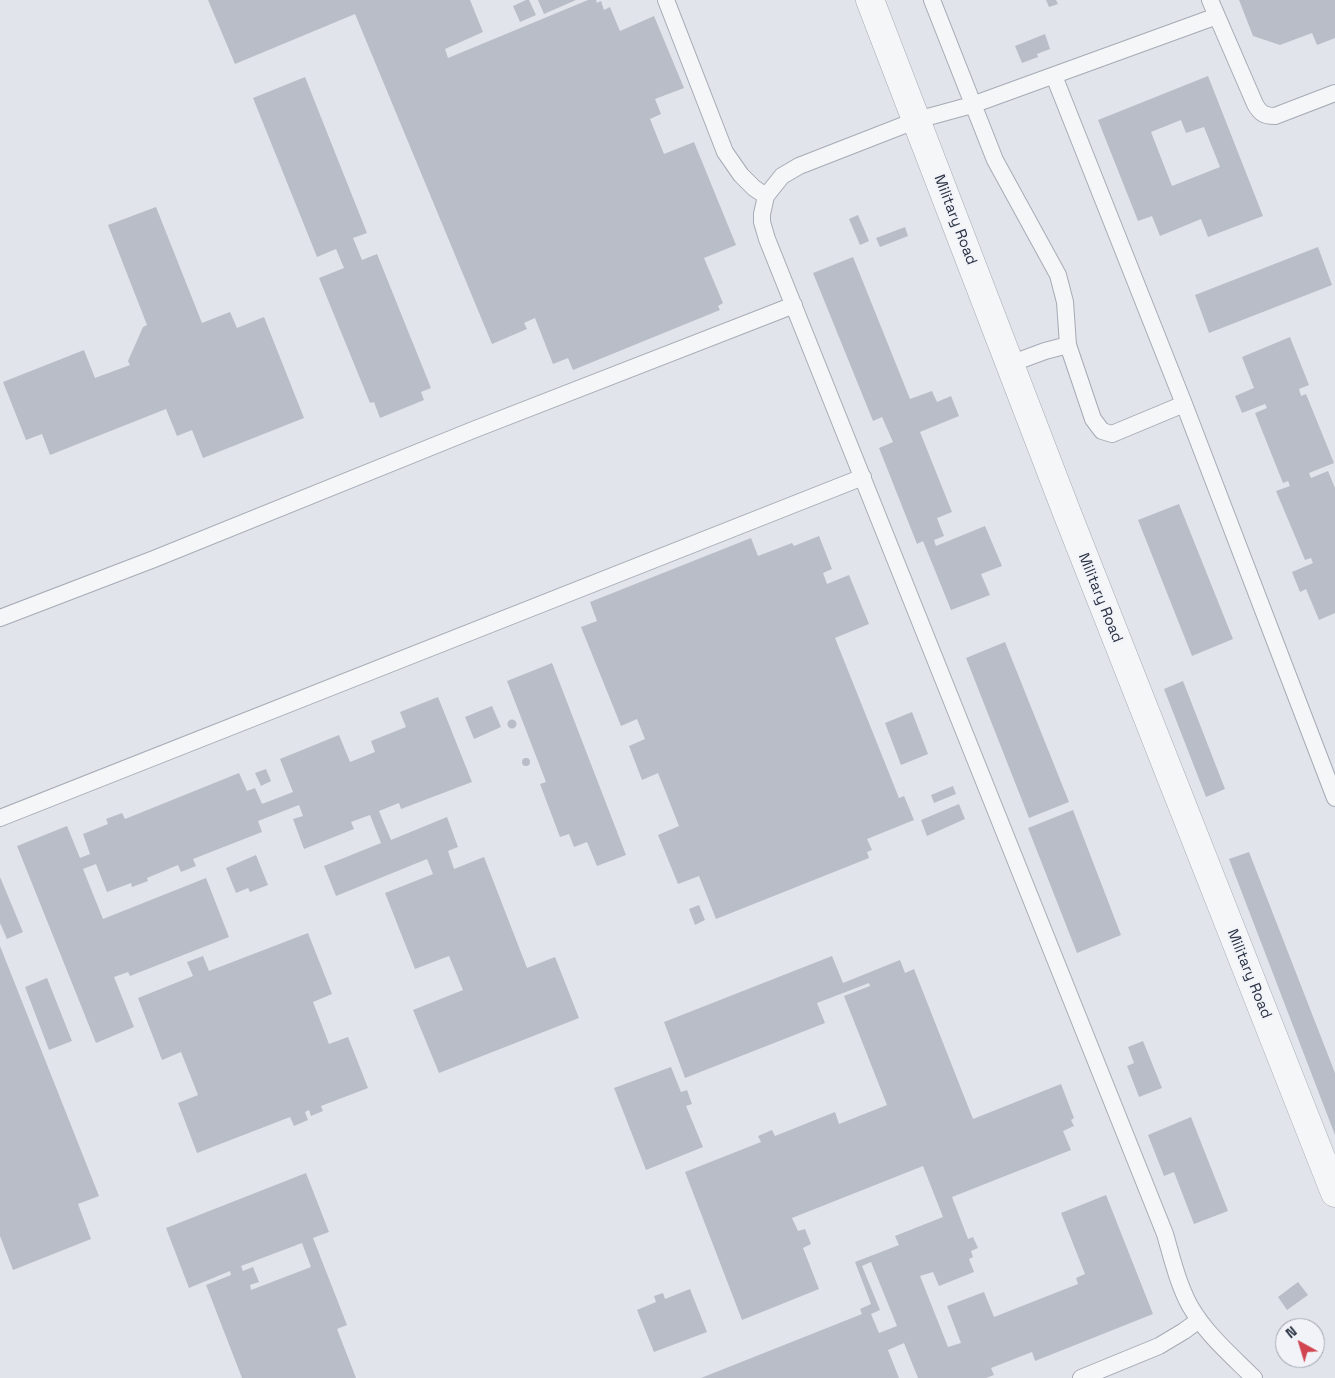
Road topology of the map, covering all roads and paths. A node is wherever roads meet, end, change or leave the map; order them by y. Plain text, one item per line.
1 (666, 0) edge
2 (870, 0) edge
3 (932, 0) edge
4 (1210, 0) edge
5 (1217, 16) junction
6 (1054, 76) junction
7 (1335, 93) edge
8 (972, 105) junction
9 (916, 120) junction
10 (766, 196) junction
11 (794, 305) junction
12 (1068, 345) junction
13 (1010, 364) junction
14 (1184, 404) junction
15 (863, 477) junction
16 (0, 618) edge
17 (1335, 798) edge
18 (0, 818) edge
19 (1335, 1193) edge
20 (1199, 1320) junction
21 (1081, 1378) edge
22 (1254, 1378) edge

1 - 10 lane
2 - 9 street, Military Road
3 - 8 lane
4 - 5 lane
5 - 6 lane
5 - 7 lane
6 - 8 lane
6 - 14 lane
8 - 9 lane
8 - 12 lane
9 - 10 lane
9 - 13 street, Military Road
10 - 11 lane
11 - 15 lane
11 - 16 lane
12 - 13 lane
12 - 14 lane
13 - 19 street, Military Road
14 - 17 lane
15 - 18 lane
15 - 20 lane
20 - 21 lane
20 - 22 lane

